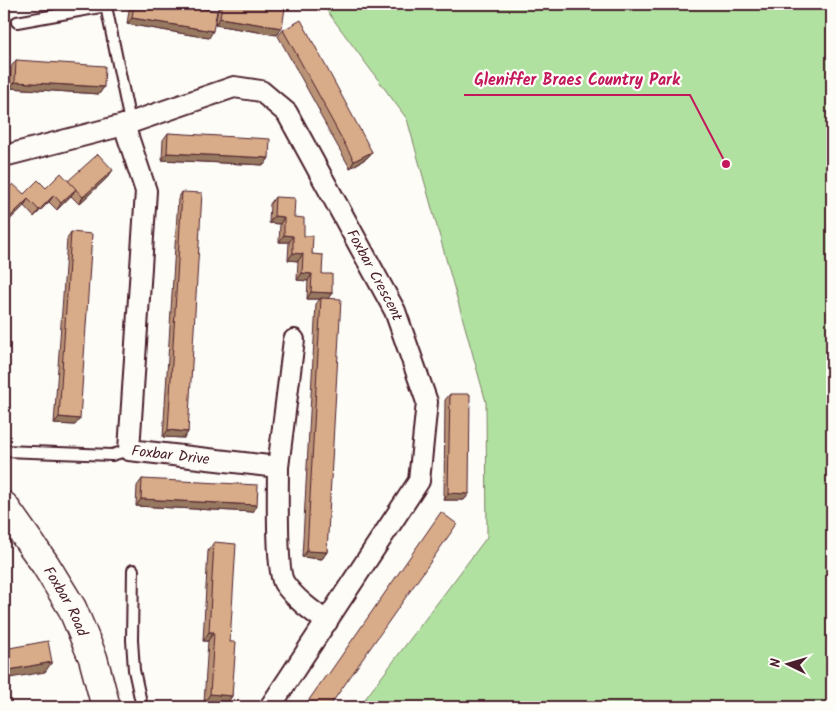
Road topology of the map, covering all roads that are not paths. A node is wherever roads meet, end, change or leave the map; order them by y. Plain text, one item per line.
1 (17, 22) dead end
2 (127, 124) junction
3 (4, 156) edge
4 (294, 340) dead end
5 (129, 450) junction
6 (4, 451) edge
7 (278, 467) junction
8 (7, 517) edge
9 (133, 570) dead end
10 (327, 622) junction
11 (106, 707) edge
12 (142, 707) edge
13 (270, 707) edge

1 - 2 lane
2 - 3 street, Foxbar Crescent
2 - 5 street, Foxbar Drive
2 - 10 street, Foxbar Crescent
4 - 7 street
5 - 6 lane
5 - 7 street, Foxbar Drive
7 - 10 street
8 - 11 street, Foxbar Road
9 - 12 lane
10 - 13 street, Foxbar Crescent

